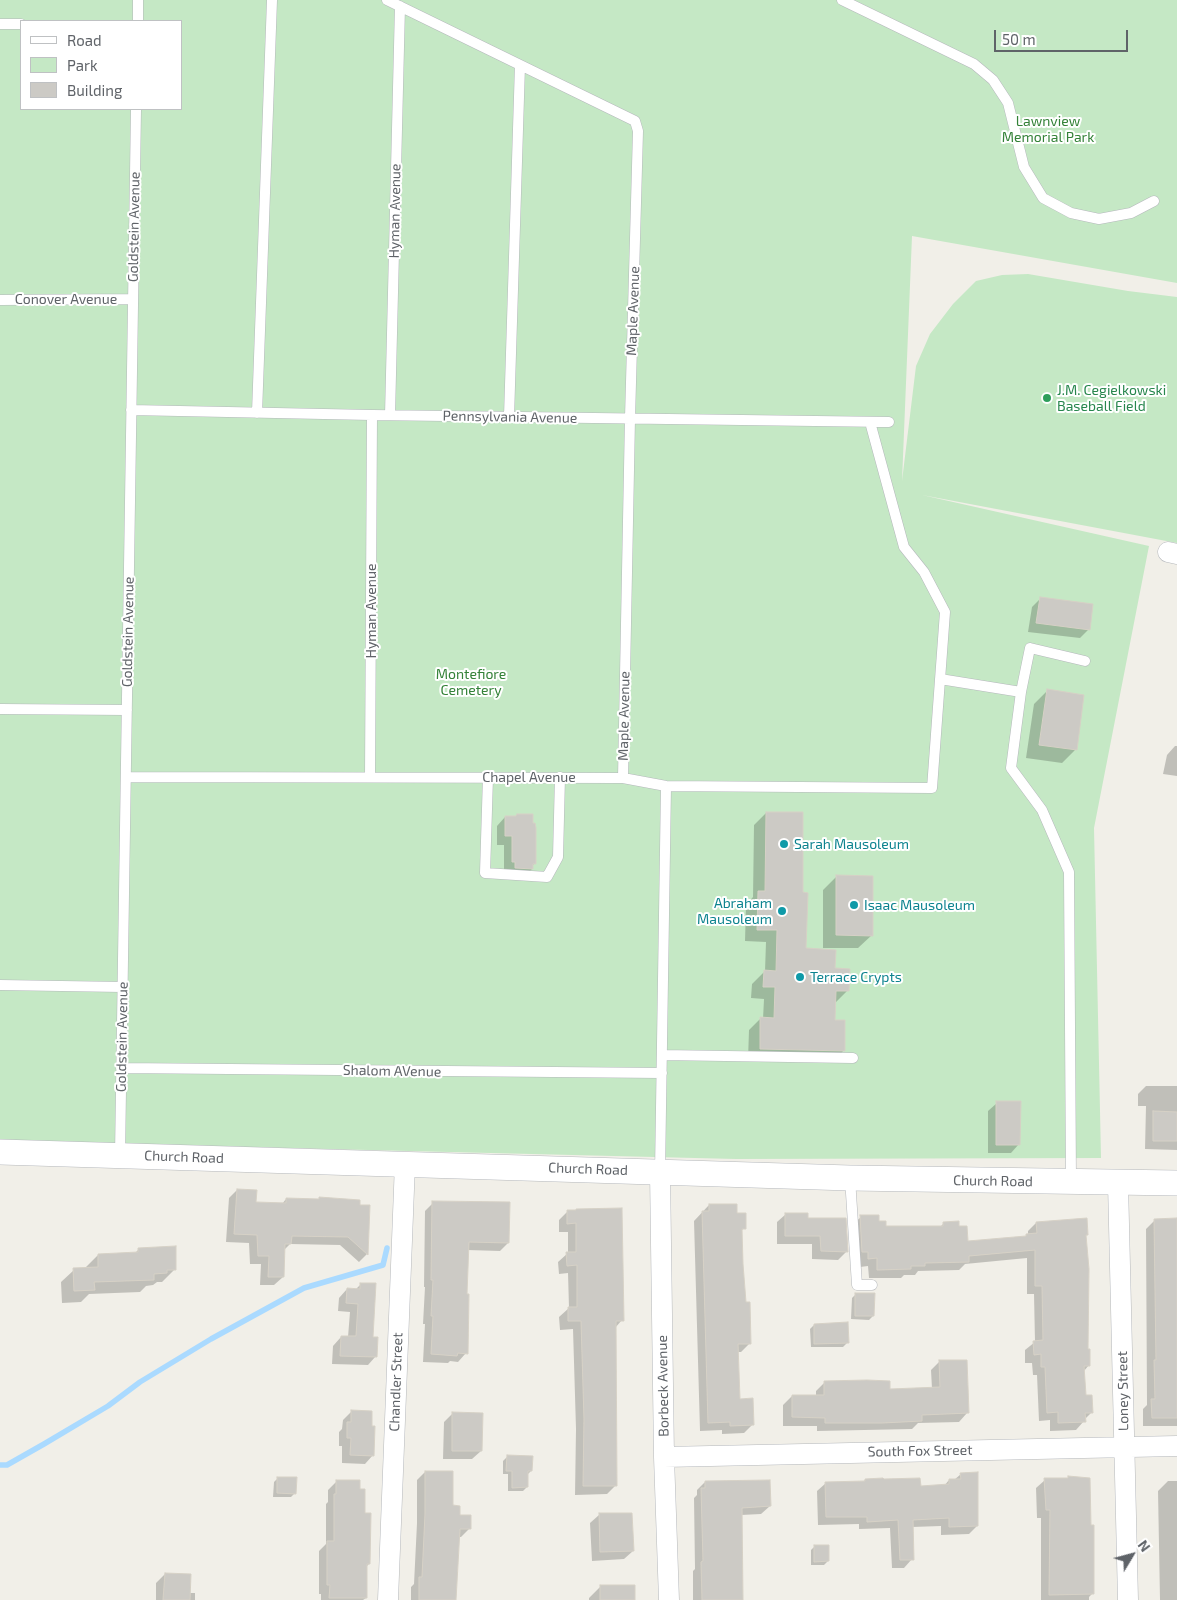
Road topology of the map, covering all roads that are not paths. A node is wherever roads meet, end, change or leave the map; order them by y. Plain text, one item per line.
1 (138, 0) edge
2 (272, 0) edge
3 (387, 0) edge
4 (842, 0) edge
5 (400, 6) junction
6 (138, 20) edge
7 (0, 24) edge
8 (20, 24) edge
9 (520, 65) junction
10 (136, 110) edge
11 (1154, 202) dead end
12 (132, 299) junction
13 (0, 300) edge
14 (131, 410) junction
15 (257, 413) junction
16 (372, 415) junction
17 (390, 415) junction
18 (509, 417) junction
19 (630, 418) junction
20 (870, 422) junction
21 (889, 422) dead end
22 (1085, 661) dead end
23 (940, 679) junction
24 (1021, 692) junction
25 (0, 709) edge
26 (127, 710) junction
27 (126, 777) junction
28 (370, 777) junction
29 (488, 777) junction
30 (560, 777) junction
31 (623, 778) junction
32 (666, 786) junction
33 (0, 985) edge
34 (122, 987) junction
35 (662, 1055) junction
36 (853, 1058) dead end
37 (121, 1068) junction
38 (662, 1074) junction
39 (0, 1152) edge
40 (120, 1156) junction
41 (405, 1163) junction
42 (660, 1172) junction
43 (850, 1178) junction
44 (1071, 1182) junction
45 (1118, 1183) junction
46 (1177, 1183) edge
47 (872, 1285) dead end
48 (1124, 1446) junction
49 (1177, 1446) edge
50 (664, 1457) junction
51 (388, 1600) edge
52 (669, 1600) edge
53 (1128, 1600) edge

1 - 6 lane
2 - 15 lane
3 - 5 lane, Maple Avenue
4 - 11 lane
5 - 9 lane, Maple Avenue
5 - 17 lane, Hyman Avenue
7 - 8 lane
9 - 18 lane
9 - 19 lane, Maple Avenue
10 - 12 lane, Goldstein Avenue
12 - 13 lane, Conover Avenue
12 - 14 lane, Goldstein Avenue
14 - 15 lane, Pennsylvania Avenue
14 - 26 lane, Goldstein Avenue
15 - 16 lane, Pennsylvania Avenue
16 - 17 lane, Pennsylvania Avenue
16 - 28 lane, Hyman Avenue
17 - 18 lane, Pennsylvania Avenue
18 - 19 lane, Pennsylvania Avenue
19 - 20 lane, Pennsylvania Avenue
19 - 31 lane, Maple Avenue
20 - 21 lane, Pennsylvania Avenue
20 - 23 lane
22 - 24 lane
23 - 24 lane
23 - 32 lane, Chapel Avenue
24 - 44 lane
25 - 26 lane
26 - 27 lane, Goldstein Avenue
27 - 28 lane, Chapel Avenue
27 - 34 lane, Goldstein Avenue
28 - 29 lane, Chapel Avenue
29 - 30 lane, Chapel Avenue
29 - 30 lane
30 - 31 lane, Chapel Avenue
31 - 32 lane, Chapel Avenue
32 - 35 lane
33 - 34 lane
34 - 37 lane, Goldstein Avenue
35 - 36 lane
35 - 38 lane
37 - 38 lane, Shalom AVenue
37 - 40 lane, Goldstein Avenue
38 - 42 lane
39 - 40 street, Church Road
40 - 41 street, Church Road
41 - 42 street, Church Road
41 - 51 street, Chandler Street
42 - 43 street, Church Road
42 - 50 street, Borbeck Avenue
43 - 44 street, Church Road
43 - 47 lane
44 - 45 street, Church Road
45 - 46 street, Church Road
45 - 48 street, Loney Street
48 - 49 street, South Fox Street
48 - 50 street, South Fox Street
48 - 53 street, Loney Street
50 - 52 street, Borbeck Avenue

